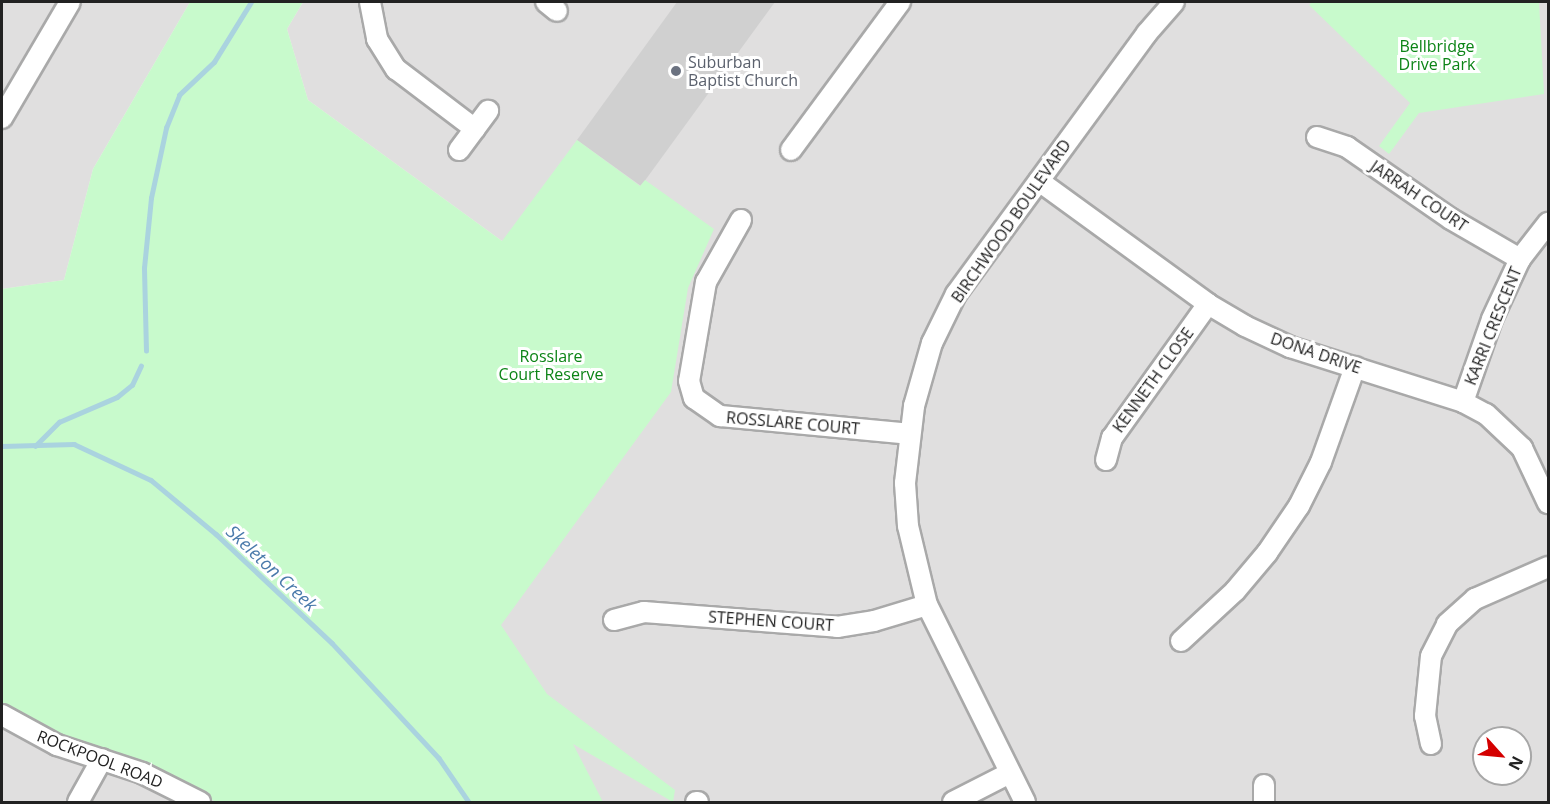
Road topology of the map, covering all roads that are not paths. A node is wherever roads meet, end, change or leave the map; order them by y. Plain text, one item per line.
1 (70, 2) edge
2 (370, 2) edge
3 (900, 2) edge
4 (1174, 2) edge
5 (488, 111) dead end
6 (2, 118) edge
7 (475, 129) junction
8 (1317, 137) dead end
9 (459, 150) dead end
10 (792, 150) dead end
11 (1039, 181) junction
12 (741, 220) dead end
13 (1548, 223) edge
14 (1520, 260) junction
15 (1208, 304) junction
16 (1355, 367) junction
17 (1463, 402) junction
18 (909, 434) junction
19 (1106, 460) dead end
20 (1548, 503) edge
21 (1548, 567) edge
22 (927, 605) junction
23 (614, 620) dead end
24 (1181, 641) dead end
25 (2, 715) edge
26 (1431, 744) dead end
27 (102, 759) junction
28 (1010, 773) junction
29 (78, 802) edge
30 (200, 802) edge
31 (952, 802) edge
32 (1025, 802) edge

1 - 6 street
2 - 7 street
3 - 10 street
4 - 11 street, BIRCHWOOD BOULEVARD
5 - 7 street
7 - 9 street
8 - 14 street, JARRAH COURT
11 - 15 street, DONA DRIVE
11 - 18 street, BIRCHWOOD BOULEVARD
12 - 18 street, ROSSLARE COURT
13 - 14 street, KARRI CRESCENT
14 - 17 street, KARRI CRESCENT
15 - 16 street, DONA DRIVE
15 - 19 street, KENNETH CLOSE
16 - 17 street, DONA DRIVE
16 - 24 street
17 - 20 street, DONA DRIVE
18 - 22 street, BIRCHWOOD BOULEVARD
21 - 26 street
22 - 23 street, STEPHEN COURT
22 - 28 street, BIRCHWOOD BOULEVARD
25 - 27 street, ROCKPOOL ROAD
27 - 29 street
27 - 30 street, ROCKPOOL ROAD
28 - 31 street
28 - 32 street, BIRCHWOOD BOULEVARD

